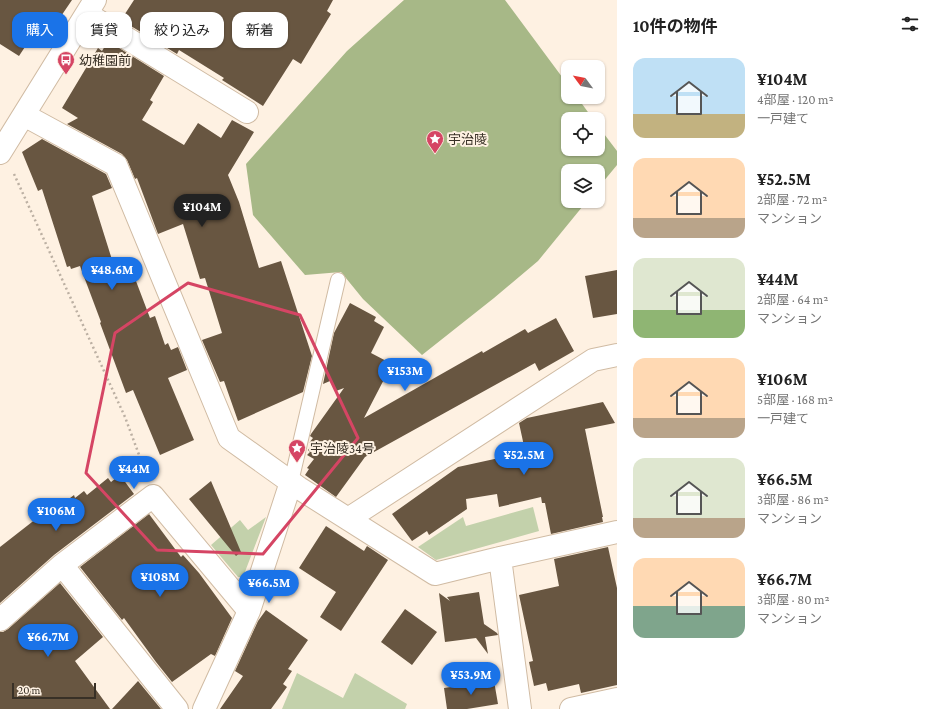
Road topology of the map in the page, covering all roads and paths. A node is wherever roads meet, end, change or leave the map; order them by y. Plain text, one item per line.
1 (91, 7) edge
2 (247, 112) dead end
3 (24, 115) junction
4 (1, 151) edge
5 (338, 280) dead end
6 (617, 355) edge
7 (290, 482) junction
8 (153, 496) junction
9 (348, 519) junction
10 (617, 532) edge
11 (500, 558) junction
12 (62, 565) junction
13 (249, 611) junction
14 (0, 620) edge
15 (617, 699) edge
16 (177, 709) edge
17 (204, 709) edge
18 (520, 709) edge
19 (571, 709) edge

1 - 2 street
1 - 3 street
3 - 4 street
3 - 7 street
4 - 8 path
5 - 7 lane
6 - 9 street
7 - 9 street
7 - 13 street
8 - 12 street
8 - 13 street
9 - 11 street
10 - 11 street
11 - 18 street
12 - 14 street
12 - 16 street
13 - 17 street
15 - 19 street

